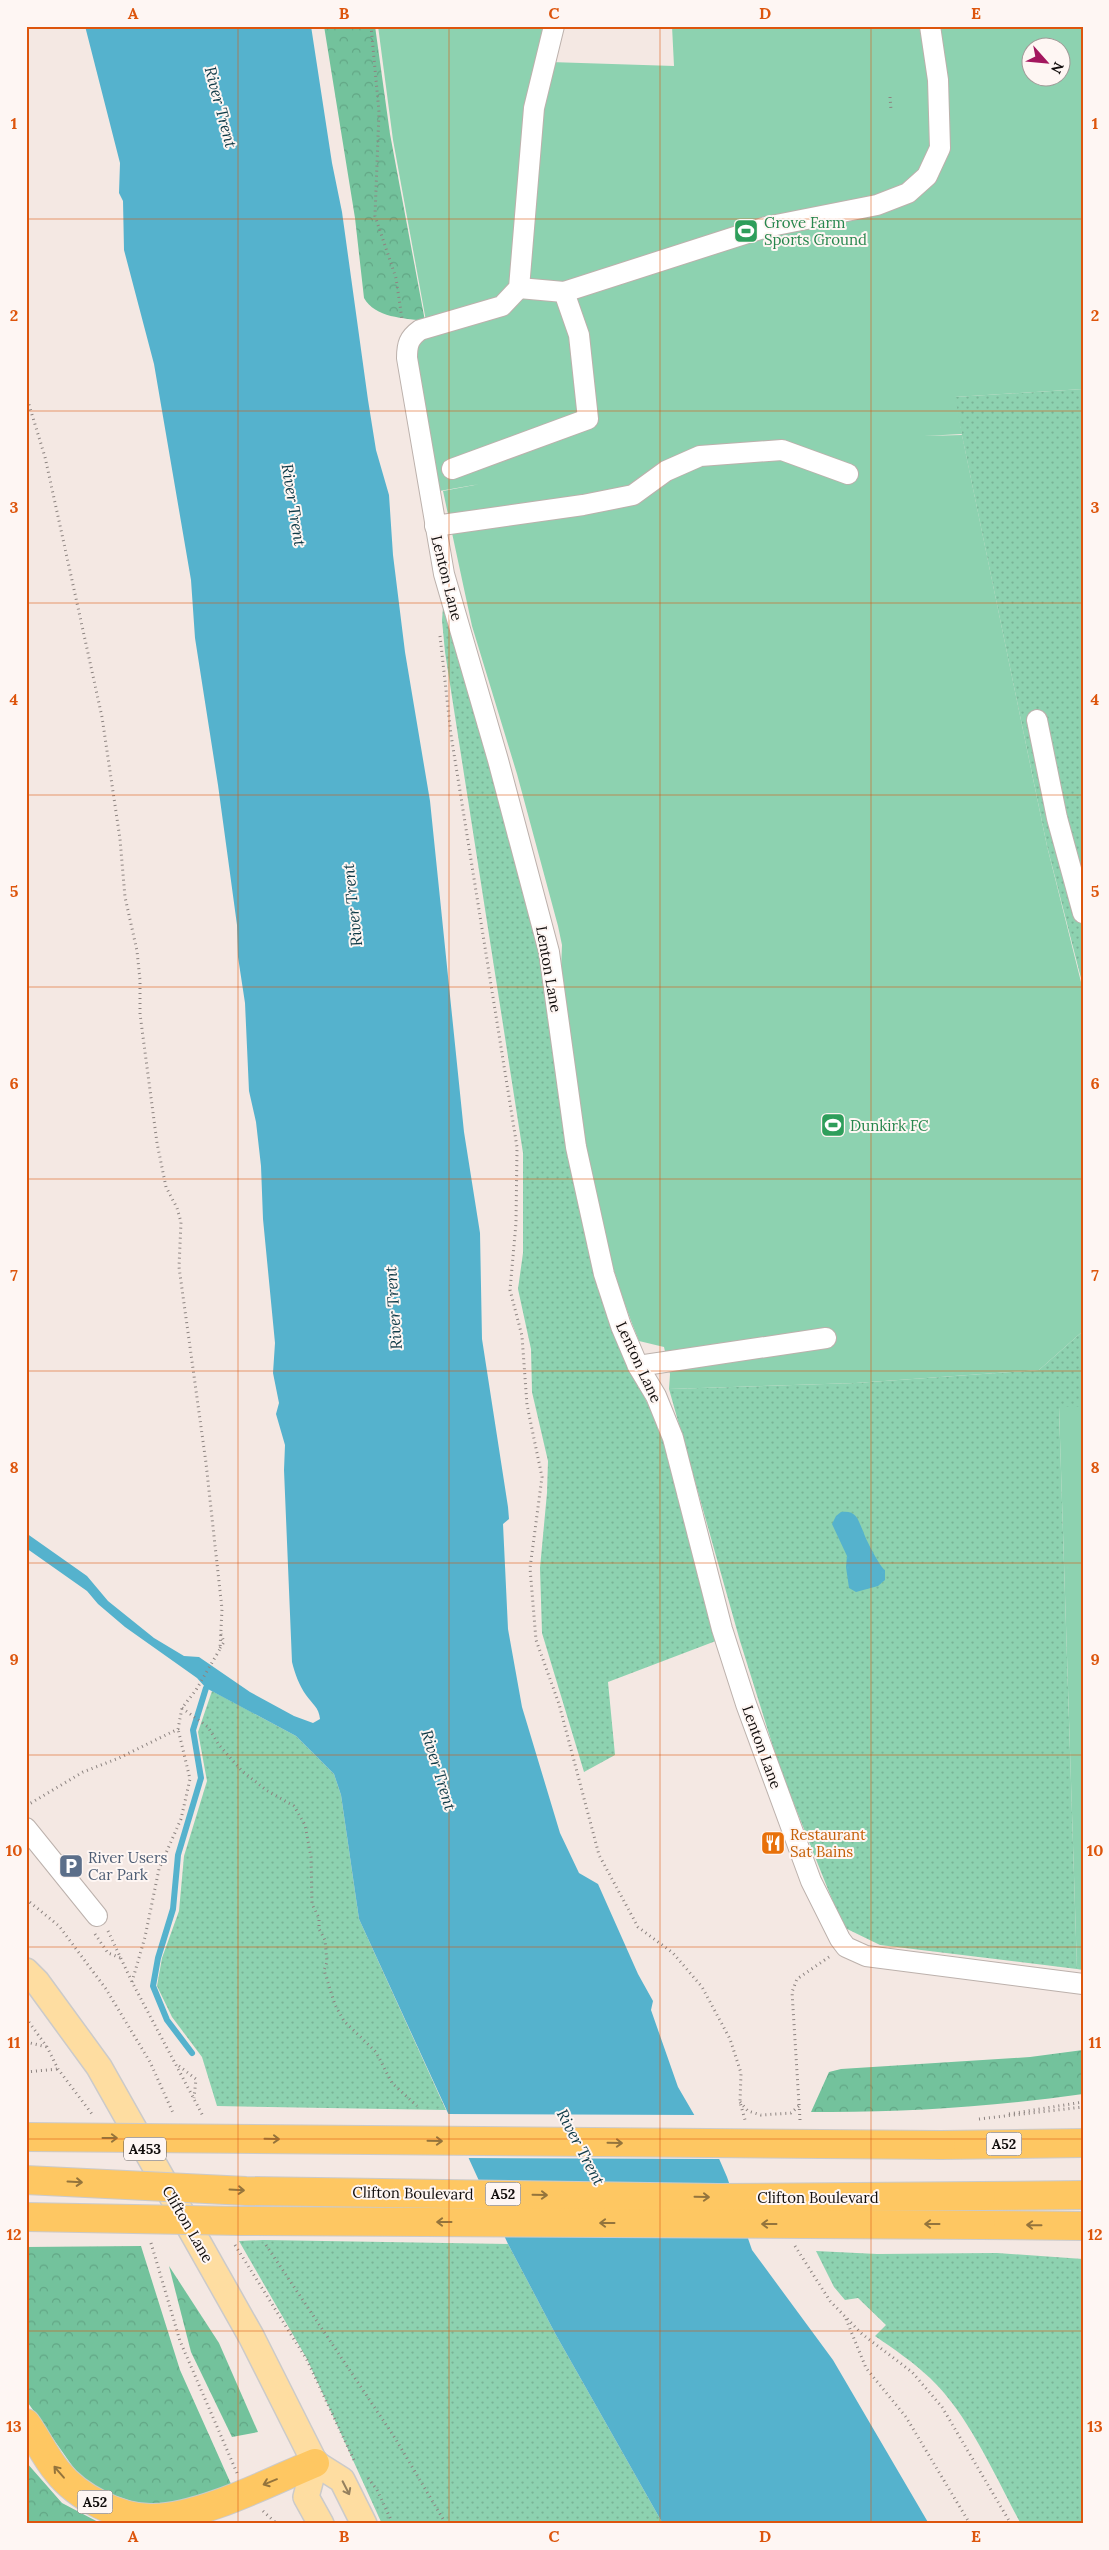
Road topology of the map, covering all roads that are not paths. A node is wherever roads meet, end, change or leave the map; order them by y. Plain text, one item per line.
1 (554, 26) edge
2 (930, 26) edge
3 (519, 288) junction
4 (564, 292) junction
5 (452, 469) dead end
6 (848, 474) dead end
7 (434, 526) junction
8 (1037, 720) dead end
9 (1083, 913) edge
10 (826, 1338) dead end
11 (638, 1366) junction
12 (26, 1828) edge
13 (97, 1916) road end
14 (26, 1971) edge
15 (1083, 1984) edge
16 (26, 2137) edge
17 (1077, 2142) edge
18 (26, 2180) edge
19 (1083, 2195) edge
20 (26, 2217) edge
21 (1083, 2226) edge
22 (26, 2423) edge
23 (315, 2464) junction
24 (322, 2524) edge
25 (364, 2524) edge

1 - 3 street
2 - 4 street
3 - 4 street
3 - 7 street, Lenton Lane
4 - 5 street
6 - 7 street
7 - 11 street, Lenton Lane
8 - 9 street
10 - 11 street
11 - 15 street, Lenton Lane
12 - 13 street
14 - 23 main road, Clifton Lane / A453
16 -> 17 highway, A52, bridge
18 -> 19 highway, Clifton Boulevard / A52, bridge
21 -> 20 highway, Clifton Boulevard / A52, bridge
23 -> 22 highway, A52
23 - 24 main road
23 -> 25 main road

